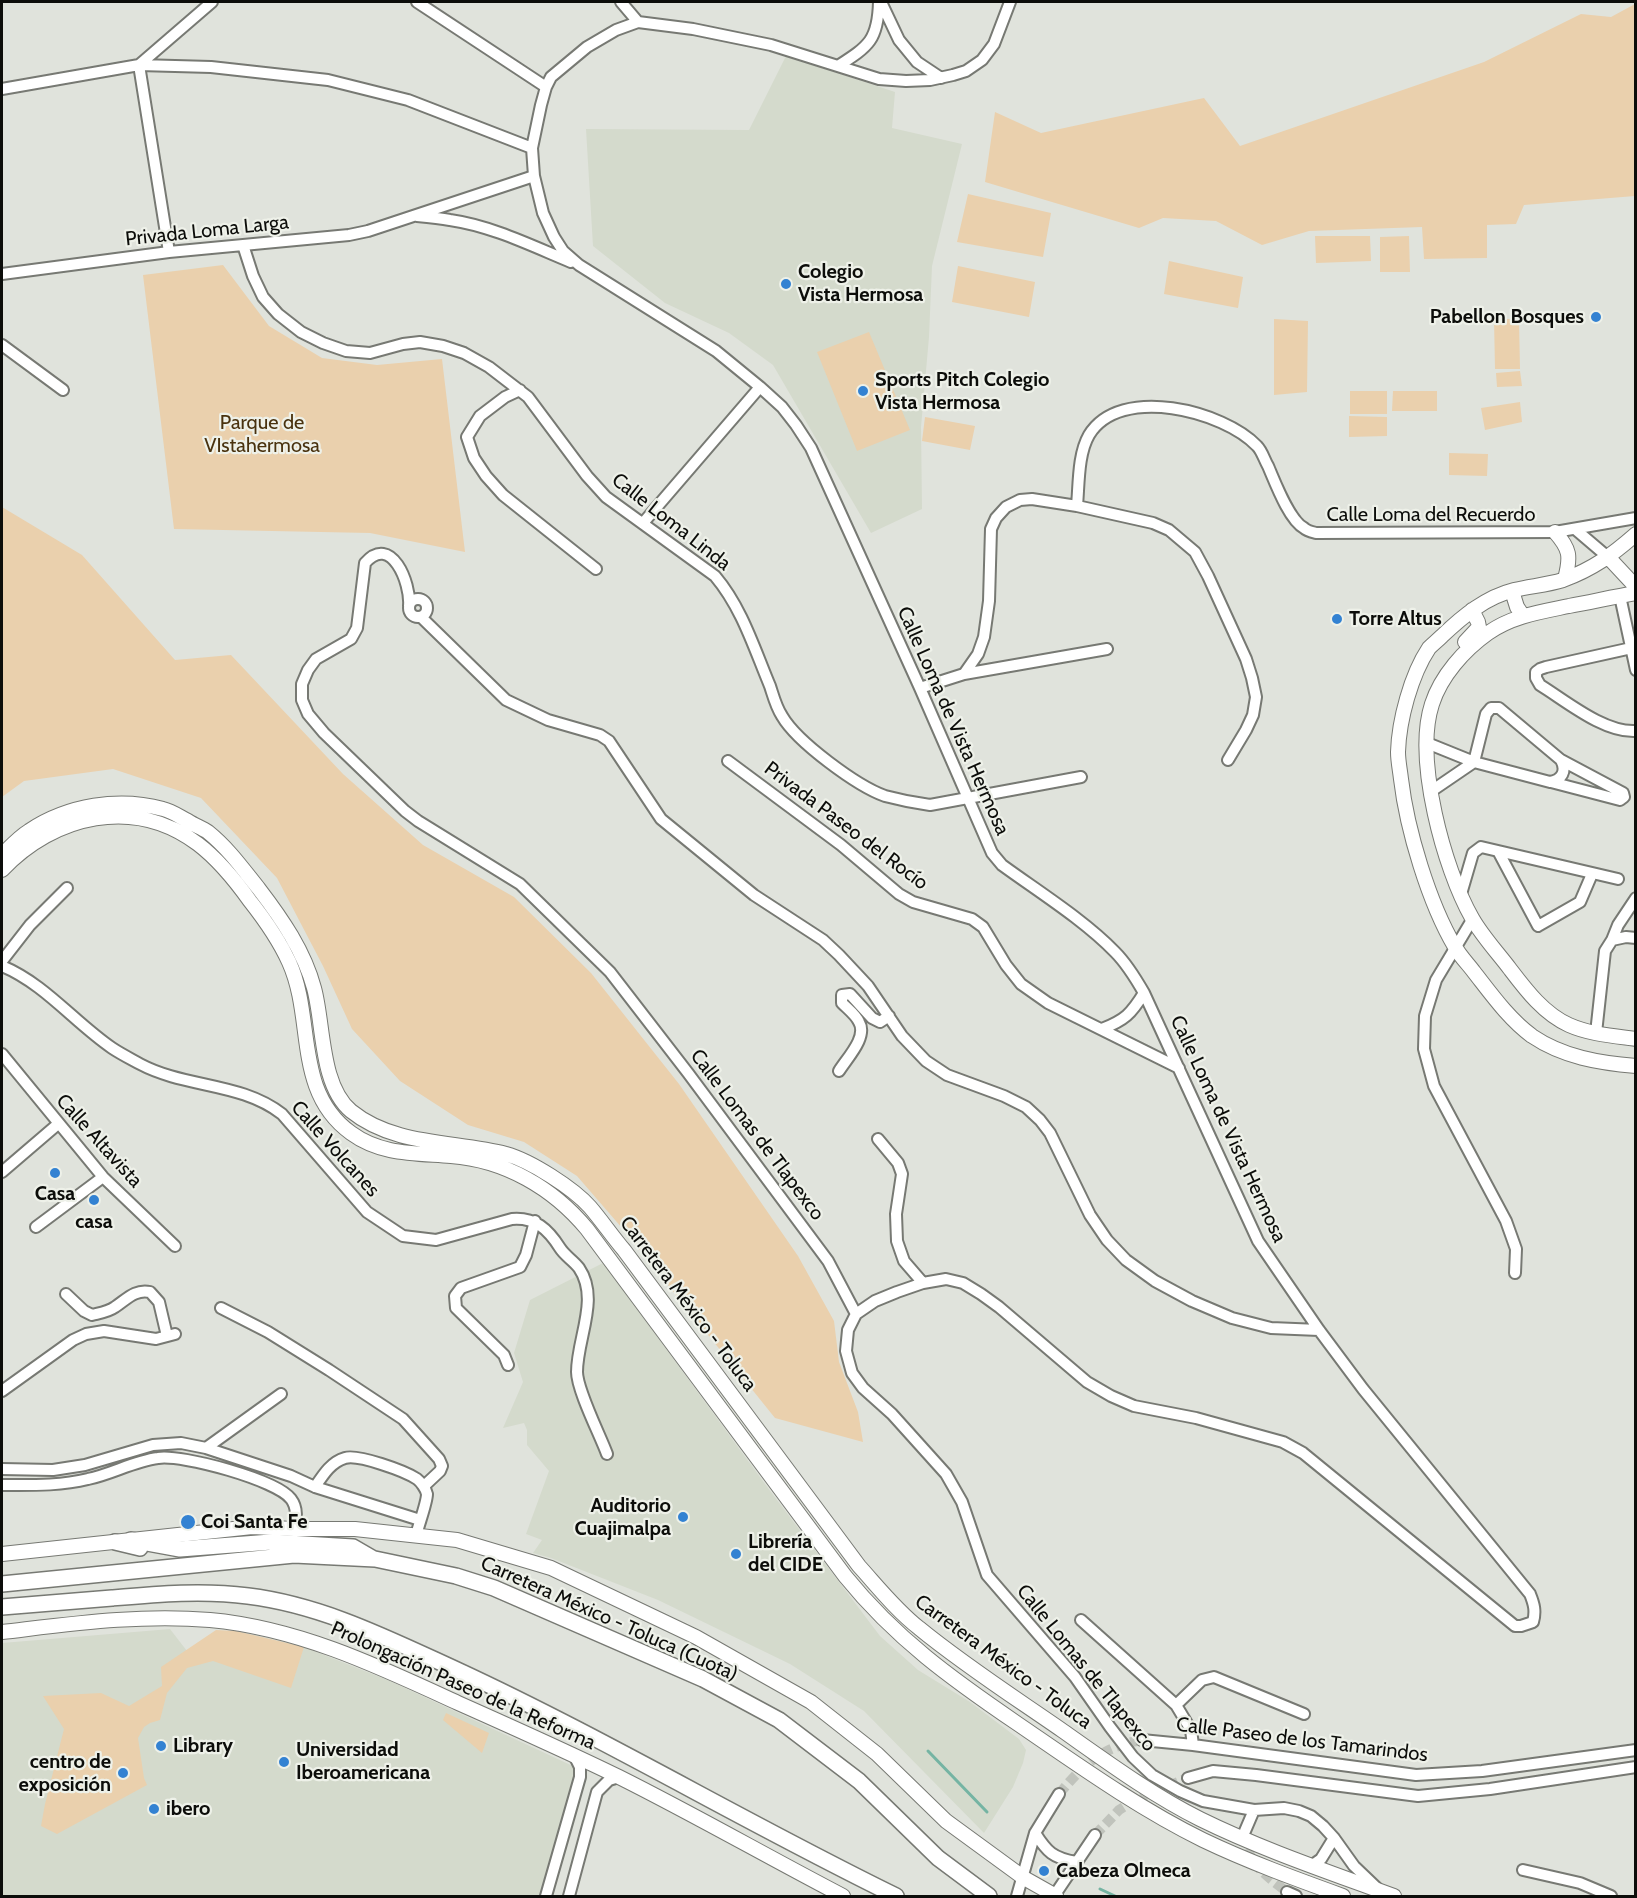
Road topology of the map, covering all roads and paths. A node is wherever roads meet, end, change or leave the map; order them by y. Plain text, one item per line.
1 (212, 2) edge
2 (417, 2) edge
3 (621, 2) edge
4 (880, 2) edge
5 (1010, 2) edge
6 (638, 22) junction
7 (139, 65) junction
8 (838, 66) junction
9 (941, 78) junction
10 (546, 87) junction
11 (2, 89) edge
12 (532, 148) junction
13 (534, 176) junction
14 (414, 216) junction
15 (243, 245) junction
16 (169, 252) junction
17 (579, 265) junction
18 (2, 274) edge
19 (2, 345) edge
20 (760, 387) junction
21 (63, 390) dead end
22 (520, 390) junction
23 (1077, 506) junction
24 (1635, 518) edge
25 (643, 523) junction
26 (1575, 529) junction
27 (1555, 532) junction
28 (1635, 534) edge
29 (1609, 558) junction
30 (596, 569) dead end
31 (1565, 579) junction
32 (1538, 585) junction
33 (1635, 587) edge
34 (1512, 591) junction
35 (1635, 594) edge
36 (1620, 596) junction
37 (409, 606) junction
38 (1472, 610) junction
39 (1542, 611) junction
40 (1523, 616) junction
41 (421, 617) junction
42 (1633, 648) edge
43 (1107, 649) dead end
44 (1635, 670) edge
45 (964, 674) junction
46 (920, 687) junction
47 (1437, 690) junction
48 (1635, 731) edge
49 (1427, 743) junction
50 (1228, 760) dead end
51 (1561, 760) junction
52 (728, 761) dead end
53 (1474, 762) junction
54 (1081, 777) dead end
55 (1550, 782) junction
56 (1430, 792) junction
57 (1624, 797) junction
58 (968, 798) junction
59 (1635, 800) edge
60 (1498, 850) junction
61 (2, 855) edge
62 (2, 870) edge
63 (1592, 874) junction
64 (1618, 879) dead end
65 (67, 888) dead end
66 (1461, 894) junction
67 (1635, 898) edge
68 (1473, 920) junction
69 (1635, 938) edge
70 (1612, 940) junction
71 (1455, 947) junction
72 (2, 961) edge
73 (2, 966) edge
74 (1144, 993) junction
75 (889, 1016) junction
76 (1102, 1029) junction
77 (1596, 1033) junction
78 (1635, 1039) edge
79 (2, 1054) edge
80 (1635, 1066) edge
81 (1179, 1068) junction
82 (839, 1071) dead end
83 (58, 1124) junction
84 (878, 1139) dead end
85 (2, 1172) edge
86 (103, 1177) junction
87 (535, 1221) junction
88 (36, 1227) dead end
89 (175, 1246) dead end
90 (1515, 1273) dead end
91 (923, 1283) junction
92 (66, 1294) dead end
93 (222, 1308) dead end
94 (856, 1314) junction
95 (1319, 1330) junction
96 (508, 1365) dead end
97 (2, 1391) edge
98 (281, 1394) dead end
99 (206, 1448) junction
100 (607, 1454) dead end
101 (2, 1469) edge
102 (2, 1485) edge
103 (424, 1486) junction
104 (315, 1487) junction
105 (420, 1520) junction
106 (416, 1536) junction
107 (293, 1537) junction
108 (123, 1541) junction
109 (2, 1554) edge
110 (375, 1559) junction
111 (2, 1584) edge
112 (2, 1607) edge
113 (1081, 1620) dead end
114 (2, 1632) edge
115 (1176, 1705) junction
116 (1304, 1714) dead end
117 (1142, 1740) tunnel mouth
118 (1193, 1745) junction
119 (1635, 1750) edge
120 (575, 1756) junction
121 (1635, 1767) edge
122 (1445, 1774) junction
123 (619, 1777) junction
124 (1188, 1778) tunnel mouth
125 (1447, 1793) junction
126 (1059, 1794) tunnel mouth
127 (1254, 1810) junction
128 (568, 1817) junction
129 (587, 1827) junction
130 (1245, 1831) tunnel mouth
131 (1035, 1833) junction
132 (1095, 1835) tunnel mouth
133 (1334, 1838) junction
134 (1076, 1862) junction
135 (1311, 1866) junction
136 (1523, 1870) dead end
137 (1024, 1878) junction
138 (986, 1894) edge
139 (1388, 1894) edge
140 (546, 1896) edge
141 (569, 1896) edge
142 (843, 1896) edge
143 (896, 1896) edge
144 (1017, 1896) edge
145 (1055, 1896) edge
146 (1343, 1896) edge
147 (1611, 1896) edge

1 - 7 street
2 - 10 street
3 - 6 street
4 - 8 street
4 - 9 street
5 - 9 street
6 - 8 street
6 - 10 street
7 - 11 street
7 - 12 street
7 - 16 street
8 - 9 street
10 - 12 street, Calle Loma de Vista Hermosa
12 - 13 street, Calle Loma de Vista Hermosa
13 - 14 street, Privada Loma Larga
13 - 17 street, Calle Loma de Vista Hermosa
14 - 15 street, Privada Loma Larga
14 - 17 street, Privada Loma Larga
15 - 16 street, Privada Loma Larga
15 - 22 street, Calle Loma Linda
16 - 18 street, Privada Loma Larga
17 - 20 street, Calle Loma de Vista Hermosa
19 - 21 street
20 - 25 street
20 - 46 street, Calle Loma de Vista Hermosa
22 - 25 street, Calle Loma Linda
22 - 30 street
23 - 27 street, Calle Loma del Recuerdo
23 - 45 street
23 - 50 street
24 - 26 street, Calle Loma del Recuerdo
25 - 58 street, Calle Loma Linda
26 - 27 street, Calle Loma del Recuerdo
26 - 29 street
27 - 31 main road
28 - 29 main road
29 - 31 main road
29 - 33 main road
31 - 32 main road
32 - 34 main road
32 - 39 main road
34 - 38 main road
34 - 40 main road
35 - 36 main road
36 - 39 main road
36 - 42 street
37 - 41 street
37 - 41 street
37 - 94 street, Calle Lomas de Tlapexco
38 - 47 main road
38 - 71 main road
39 - 40 main road
40 - 47 main road
41 - 75 street
42 - 44 street
42 - 48 street
43 - 45 street
45 - 46 street
46 - 58 street, Calle Loma de Vista Hermosa
47 - 49 main road
49 - 53 street
49 - 56 main road
51 - 53 street
51 - 55 street
51 - 57 street
52 - 76 street, Privada Paseo del Rocío
53 - 55 street
53 - 56 street
54 - 58 street, Calle Loma Linda
55 - 57 street
56 - 66 main road
57 - 59 street
58 - 74 street, Calle Loma de Vista Hermosa
60 - 63 street
60 - 63 street
60 - 66 street
61 - 135 main road, Carretera México - Toluca
62 - 146 main road, Carretera México - Toluca
63 - 64 street
65 - 72 street
66 - 68 main road
67 - 70 street
68 - 71 street
68 - 77 main road
69 - 70 street
70 - 77 street
71 - 80 main road
71 - 90 street
73 - 87 street, Calle Volcanes
74 - 76 street
74 - 81 street, Calle Loma de Vista Hermosa
75 - 82 street
75 - 95 street
76 - 81 street, Privada Paseo del Rocío
77 - 78 main road
79 - 83 street, Calle Altavista
81 - 95 street, Calle Loma de Vista Hermosa
83 - 85 street
83 - 86 street, Calle Altavista
84 - 91 street
86 - 88 street
86 - 89 street, Calle Altavista
87 - 96 street
87 - 100 street
91 - 94 street, Calle Loma de Vista Hermosa
91 - 95 street, Calle Loma de Vista Hermosa
92 - 97 street
93 - 103 street
94 - 127 street, Calle Lomas de Tlapexco
98 - 99 street
99 - 101 street
99 - 104 street
102 - 107 street
103 - 104 street
103 - 105 street
104 - 105 street
105 - 106 street
106 - 107 main road
106 - 137 main road
107 - 108 main road
107 - 108 highway
107 - 110 highway
108 - 109 main road
110 - 111 highway, Carretera México - Toluca (Cuota)
110 - 138 highway, Carretera México - Toluca (Cuota)
112 - 143 highway
113 - 115 street
114 - 120 main road, Prolongación Paseo de la Reforma
115 - 116 street
115 - 118 street
117 - 118 street, Calle Paseo de los Tamarindos
118 - 122 street, Calle Paseo de los Tamarindos
119 - 122 street, Calle Paseo de los Tamarindos
120 - 123 main road, Prolongación Paseo de la Reforma
120 - 128 street
121 - 125 street, Calle Paseo de los Tamarindos
122 - 125 street
123 - 129 street
123 - 142 main road, Prolongación Paseo de la Reforma
124 - 125 street, Calle Paseo de los Tamarindos
126 - 131 street
127 - 130 street
127 - 133 street, Calle Lomas de Tlapexco
128 - 129 street
128 - 140 street
129 - 141 street
131 - 134 street
131 - 137 street
132 - 134 street
133 - 135 street
133 - 139 street, Calle Lomas de Tlapexco
134 - 145 street
135 - 139 main road, Carretera México - Toluca
136 - 147 street
137 - 144 street
137 - 145 main road

